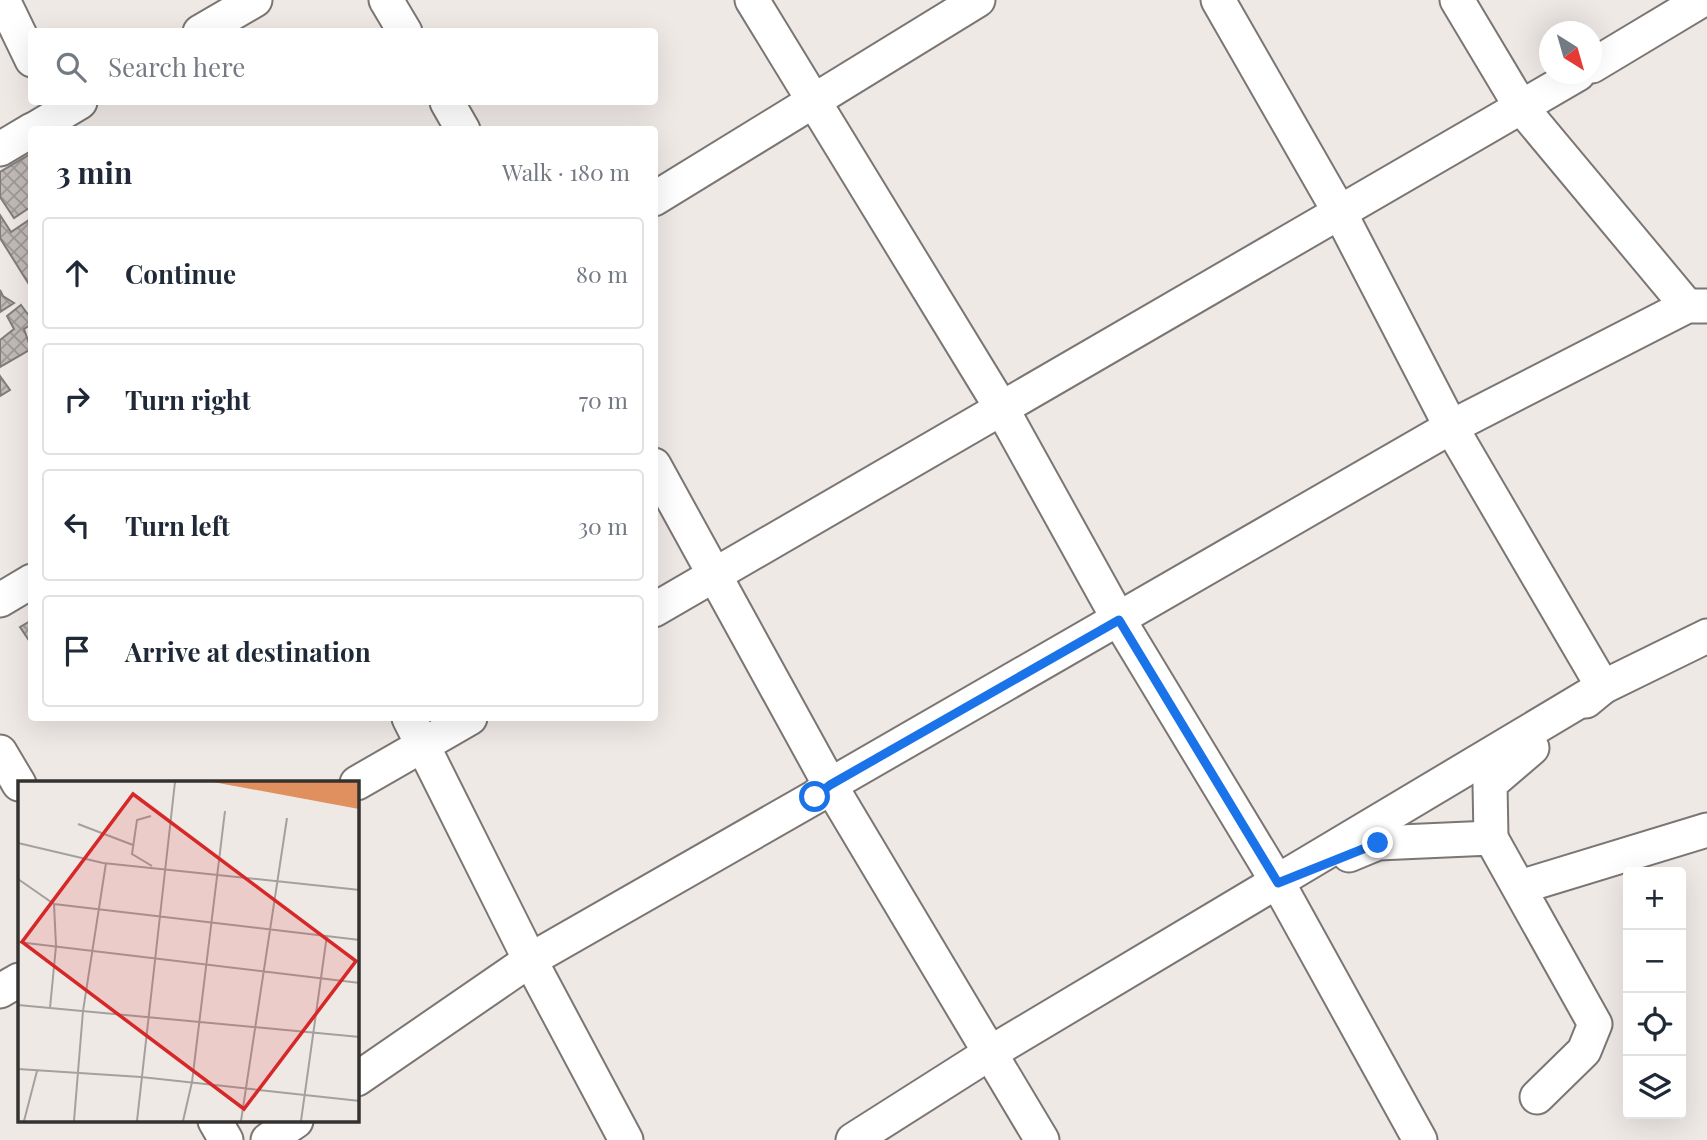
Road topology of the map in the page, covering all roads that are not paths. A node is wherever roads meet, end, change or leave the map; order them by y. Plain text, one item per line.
1 (3, 0) edge
2 (255, 0) edge
3 (386, 0) edge
4 (752, 0) edge
5 (978, 0) edge
6 (1218, 0) edge
7 (1457, 0) edge
8 (1702, 0) edge
9 (208, 28) edge
10 (403, 28) edge
11 (28, 52) edge
12 (1602, 59) edge
13 (1561, 84) edge
14 (813, 102) junction
15 (449, 105) edge
16 (1521, 107) junction
17 (461, 126) edge
18 (28, 133) edge
19 (0, 149) edge
20 (658, 197) edge
21 (1340, 213) junction
22 (1697, 306) edge
23 (1002, 409) junction
24 (1451, 426) junction
25 (658, 472) edge
26 (715, 575) junction
27 (28, 583) edge
28 (0, 600) edge
29 (658, 608) edge
30 (1119, 620) junction
31 (1707, 636) edge
32 (1603, 687) junction
33 (458, 721) edge
34 (416, 731) edge
35 (0, 752) edge
36 (359, 781) edge
37 (18, 783) edge
38 (830, 785) junction
39 (1707, 830) edge
40 (1490, 838) junction
41 (1278, 883) junction
42 (1520, 887) junction
43 (530, 960) junction
44 (18, 981) edge
45 (0, 991) edge
46 (990, 1054) junction
47 (359, 1078) edge
48 (1537, 1097) dead end
49 (216, 1122) edge
50 (295, 1122) edge
51 (226, 1140) edge
52 (268, 1140) edge
53 (626, 1140) edge
54 (853, 1140) edge
55 (1042, 1140) edge
56 (1420, 1140) edge

1 - 11 street
2 - 9 street
3 - 10 street
4 - 14 street
5 - 14 street
6 - 21 street
7 - 16 street
8 - 12 street
13 - 16 street
14 - 20 street
14 - 23 street
15 - 17 street
16 - 21 street
16 - 22 street
18 - 19 street
21 - 23 street
21 - 24 street
22 - 24 street
23 - 26 street
23 - 30 street
24 - 30 street
24 - 32 street
25 - 26 street
26 - 29 street
26 - 38 street
27 - 28 street
30 - 38 street
30 - 41 street
31 - 32 street
32 - 40 street
32 - 41 street
33 - 34 street
34 - 36 street
34 - 43 street
35 - 37 street
38 - 43 street
38 - 46 street
39 - 42 street
40 - 41 street
40 - 42 street
41 - 46 street
41 - 56 street
42 - 48 street
43 - 47 street
43 - 53 street
44 - 45 street
46 - 54 street
46 - 55 street
49 - 51 street
50 - 52 street

